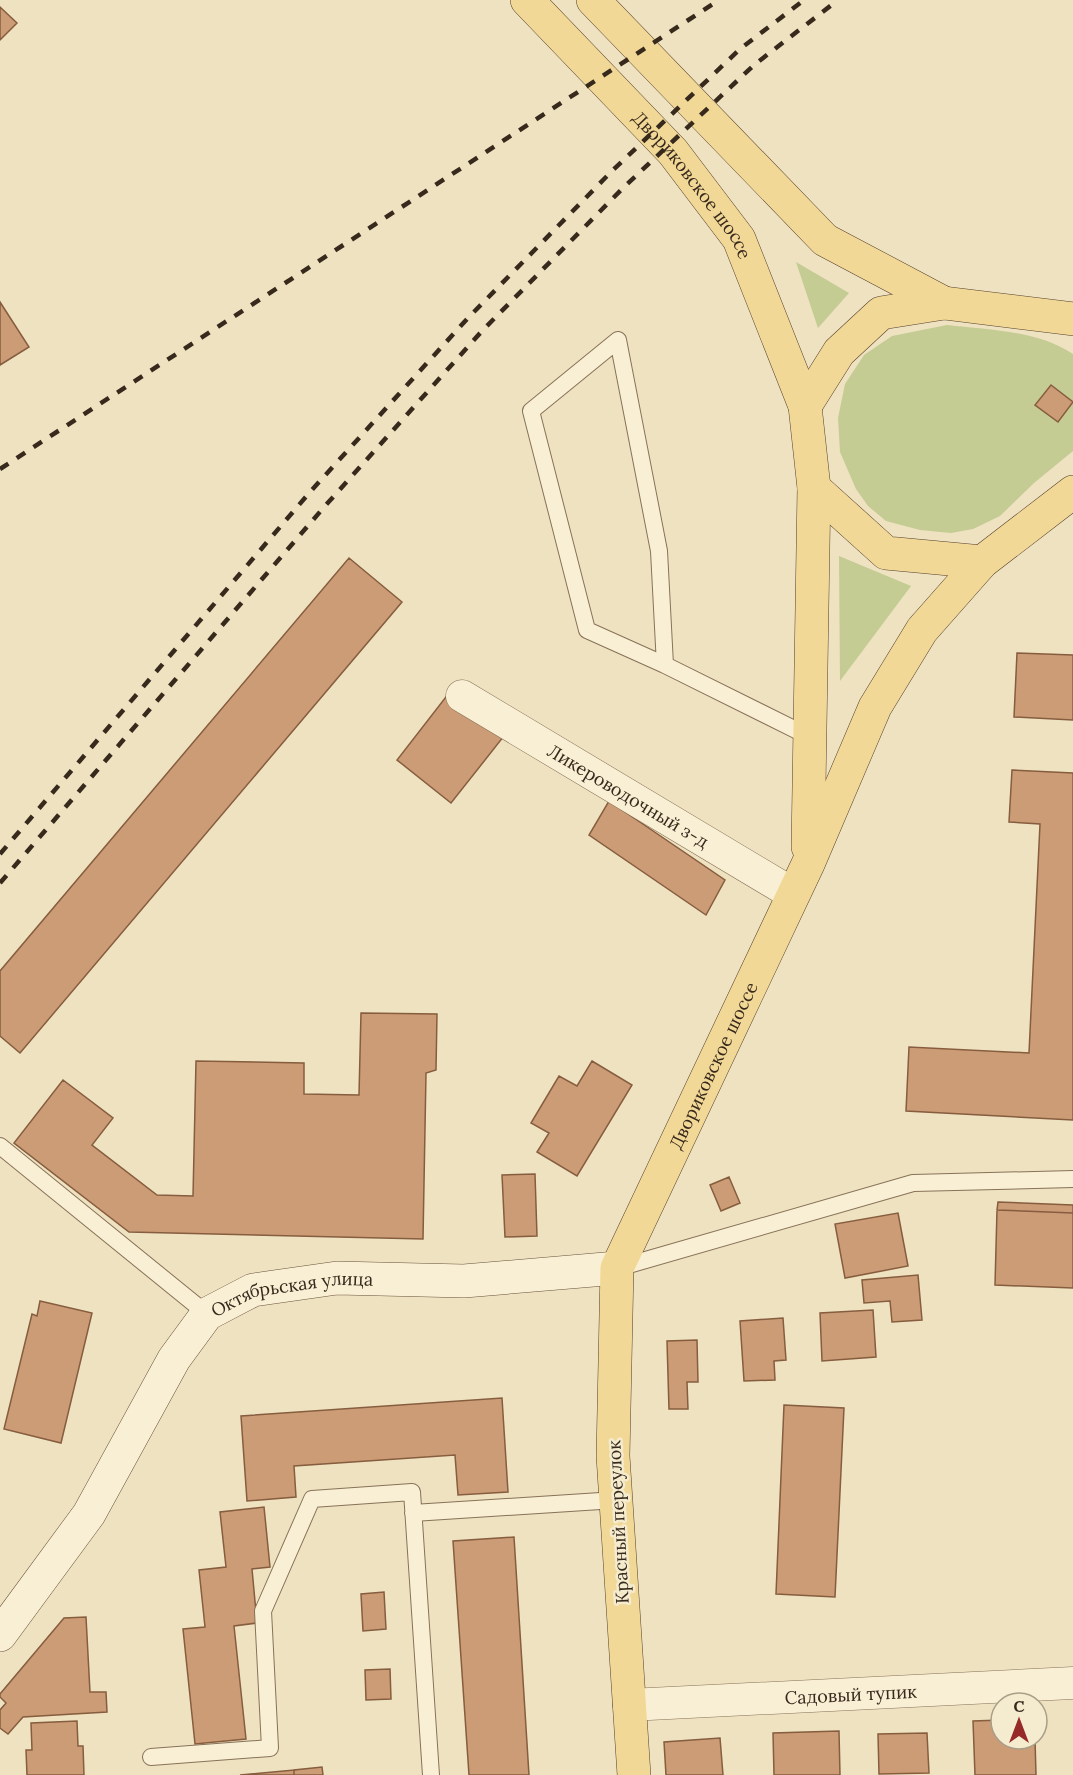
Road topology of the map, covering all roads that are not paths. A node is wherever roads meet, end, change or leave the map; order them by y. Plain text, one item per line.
1 (527, 0) edge
2 (593, 0) edge
3 (944, 303) junction
4 (1073, 319) edge
5 (805, 406) junction
6 (813, 488) junction
7 (1073, 492) edge
8 (982, 562) junction
9 (665, 665) junction
10 (462, 696) dead end
11 (810, 737) junction
12 (808, 864) junction
13 (793, 894) junction
14 (0, 1146) edge
15 (1073, 1179) edge
16 (617, 1268) junction
17 (207, 1314) junction
18 (616, 1500) junction
19 (413, 1513) junction
20 (0, 1635) edge
21 (1073, 1683) edge
22 (629, 1705) junction
23 (151, 1757) dead end
24 (431, 1775) edge
25 (634, 1775) edge

1 - 5 main road, Двориковское шоссе
2 - 3 main road
3 - 4 main road
3 - 5 main road
5 - 6 main road, Двориковское шоссе
6 - 8 main road
6 - 11 main road, Двориковское шоссе
7 - 8 main road, Двориковское шоссе
8 - 12 main road, Двориковское шоссе
9 - 9 lane
9 - 11 lane
10 - 13 street, Ликероводочный з-д
11 - 12 main road, Двориковское шоссе
12 - 13 main road, Двориковское шоссе
13 - 16 main road, Двориковское шоссе
14 - 17 lane
15 - 16 lane
16 - 17 main road, Октябрьская улица
16 - 18 main road, Красный переулок
17 - 20 main road, Октябрьская улица
18 - 19 lane
18 - 22 main road, Красный переулок
19 - 23 lane
19 - 24 lane
21 - 22 street, Садовый тупик
22 - 25 main road, Красный переулок

